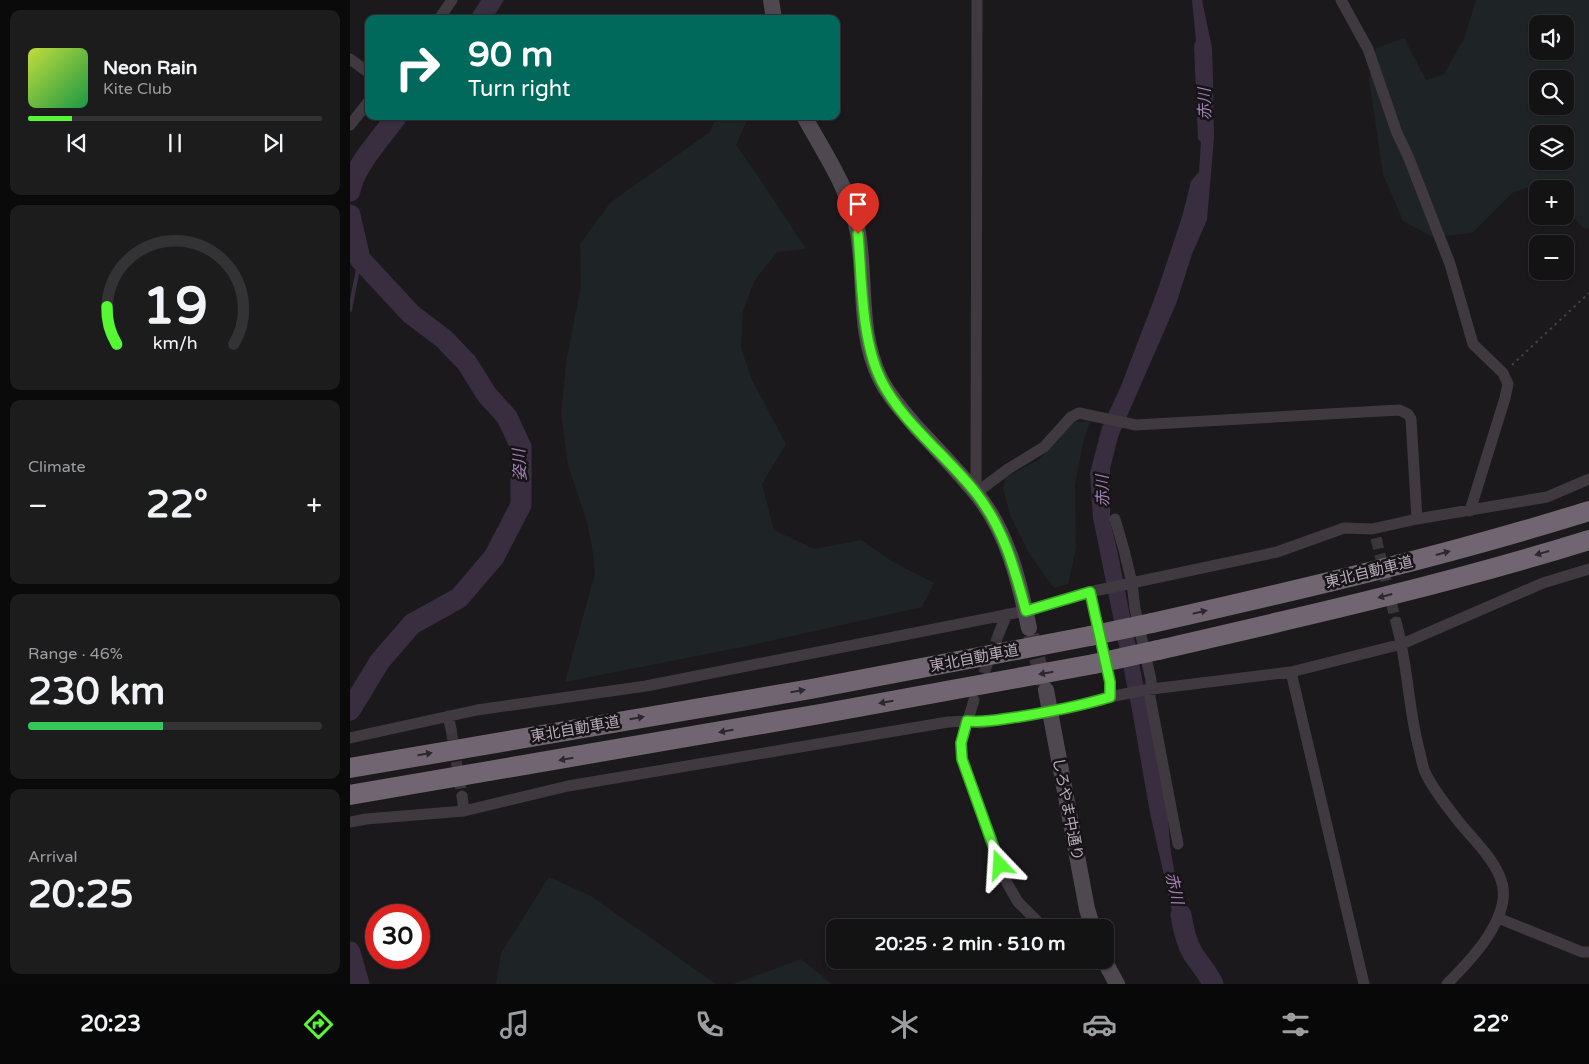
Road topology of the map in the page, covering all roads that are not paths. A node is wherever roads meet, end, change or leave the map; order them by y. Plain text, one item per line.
1 (452, 0) edge
2 (771, 0) edge
3 (978, 0) edge
4 (1341, 0) edge
5 (442, 15) edge
6 (773, 15) edge
7 (350, 59) edge
8 (365, 70) edge
9 (365, 106) edge
10 (806, 120) edge
11 (350, 125) edge
12 (1589, 479) edge
13 (976, 493) junction
14 (1470, 511) junction
15 (1589, 511) edge
16 (1114, 519) dead end
17 (1417, 519) junction
18 (1589, 540) edge
19 (1589, 569) edge
20 (1130, 583) junction
21 (1092, 592) junction
22 (1026, 611) junction
23 (1007, 614) junction
24 (1396, 622) tunnel mouth
25 (1029, 628) tunnel mouth
26 (999, 633) tunnel mouth
27 (1402, 644) junction
28 (1290, 672) junction
29 (1046, 690) tunnel mouth
30 (1148, 690) junction
31 (1110, 697) junction
32 (974, 700) tunnel mouth
33 (1049, 712) junction
34 (448, 716) junction
35 (967, 721) junction
36 (451, 729) tunnel mouth
37 (350, 738) edge
38 (350, 768) edge
39 (350, 795) edge
40 (462, 796) tunnel mouth
41 (464, 811) junction
42 (350, 822) edge
43 (1178, 844) dead end
44 (1498, 918) junction
45 (1035, 919) edge
46 (1090, 919) edge
47 (1589, 952) edge
48 (1364, 984) edge
49 (1447, 984) edge

1 - 5 street
2 - 6 street
3 - 13 street
4 - 14 street
7 - 8 street
9 - 11 street
10 - 13 street
12 - 14 street
13 - 17 street
13 - 22 street
14 - 17 street
38 -> 15 highway, 東北自動車道, bridge
16 - 20 street
17 - 20 street
18 -> 39 highway, 東北自動車道, bridge
19 - 27 street
20 - 21 street
20 - 30 street
21 - 22 street
21 - 31 street
22 - 23 street
22 - 25 street
23 - 26 street
23 - 34 street
24 - 27 street
27 - 28 street
27 - 44 street
28 - 30 street
28 - 48 street
29 - 33 street, しろやま中通り
30 - 31 street
30 - 43 street
31 - 33 street
32 - 35 street
33 - 35 street
33 - 46 street, しろやま中通り
34 - 36 street
34 - 37 street
35 - 41 street
35 - 45 street
40 - 41 street
41 - 42 street
44 - 47 street
44 - 49 street

